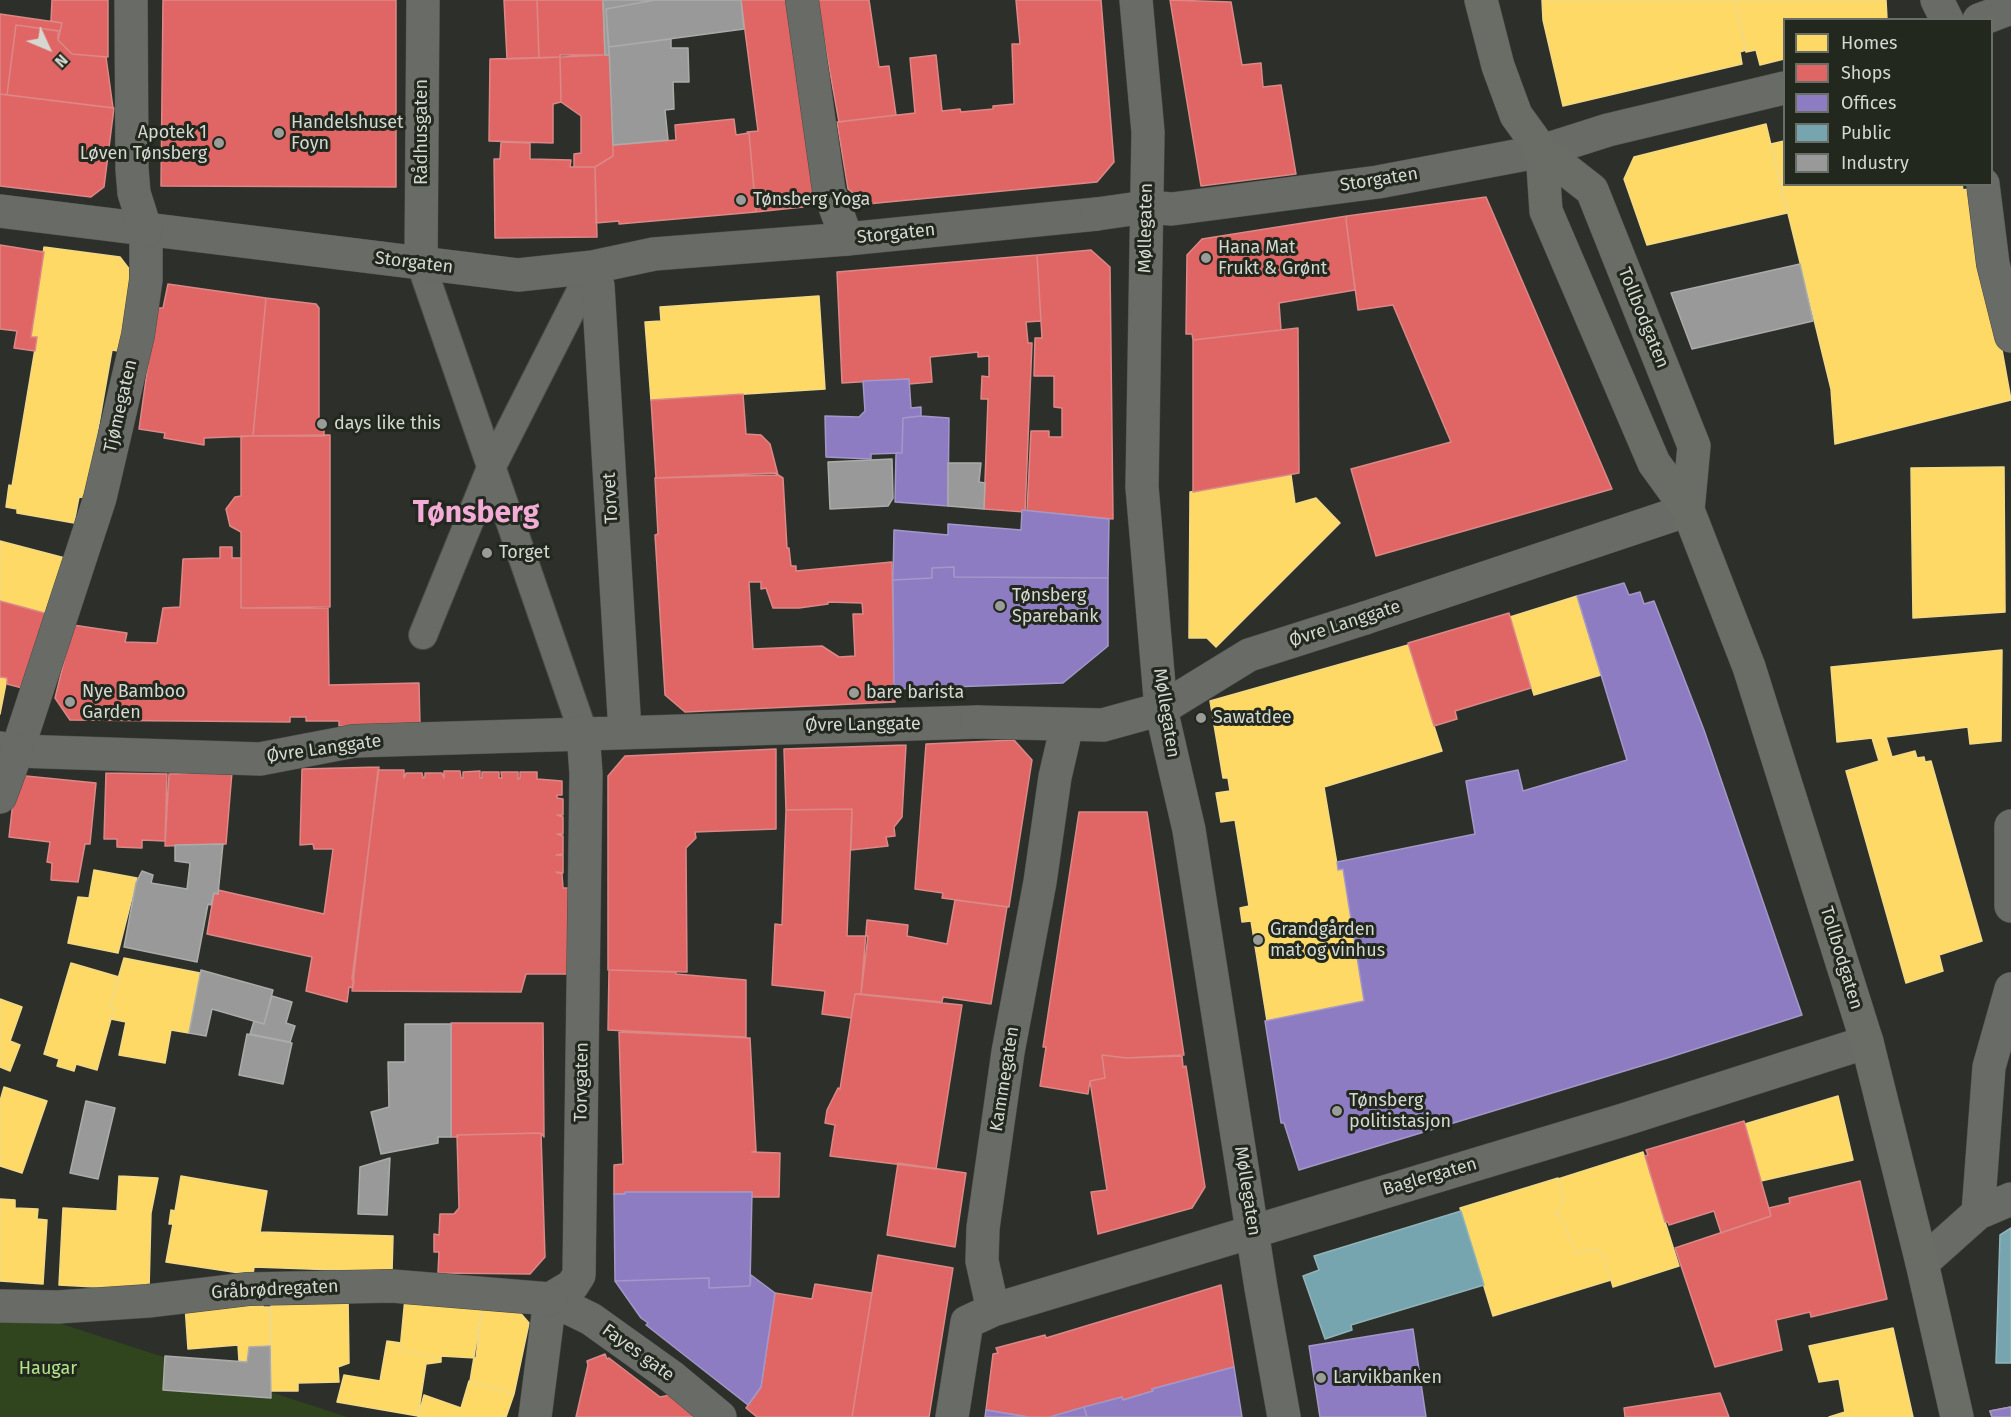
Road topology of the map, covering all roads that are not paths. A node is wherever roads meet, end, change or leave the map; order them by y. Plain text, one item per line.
1 (131, 0) edge
2 (423, 0) edge
3 (802, 0) edge
4 (1136, 0) edge
5 (1481, 0) edge
6 (1937, 0) edge
7 (2011, 8) edge
8 (1946, 18) edge
9 (1984, 18) edge
10 (1783, 88) edge
11 (1542, 152) junction
12 (1983, 186) edge
13 (1146, 207) junction
14 (0, 211) edge
15 (146, 231) junction
16 (847, 239) junction
17 (422, 264) junction
18 (593, 267) junction
19 (2011, 336) edge
20 (492, 468) junction
21 (1688, 510) junction
22 (423, 635) dead end
23 (1161, 709) junction
24 (1067, 725) junction
25 (625, 731) junction
26 (583, 732) junction
27 (9, 749) edge
28 (0, 797) edge
29 (2011, 825) edge
30 (2011, 906) edge
31 (2011, 989) edge
32 (1867, 1042) junction
33 (2011, 1199) edge
34 (1978, 1213) junction
35 (1253, 1232) junction
36 (1922, 1263) junction
37 (550, 1299) junction
38 (993, 1310) junction
39 (8, 1311) edge
40 (536, 1417) edge
41 (720, 1417) edge
42 (952, 1417) edge
43 (1284, 1417) edge
44 (1957, 1417) edge

1 - 15 street, Tjømegaten
2 - 17 street, Rådhusgaten
3 - 16 street
4 - 13 street, Møllegaten
5 - 11 main road, Tollbodgaten
6 - 8 street
7 - 9 street
10 - 11 street, Storgaten
11 - 13 street, Storgaten
11 - 21 main road, Tollbodgaten
11 - 21 main road, Tollbodgaten
12 - 19 street
13 - 16 street, Storgaten
13 - 23 street, Møllegaten
14 - 15 street, Storgaten
15 - 17 street, Storgaten
15 - 27 street, Tjømegaten
16 - 18 street, Storgaten
17 - 18 street, Storgaten
17 - 20 lane
18 - 20 lane
18 - 25 street, Torvet
20 - 22 lane
20 - 26 lane
21 - 23 street, Øvre Langgate
21 - 32 main road, Tollbodgaten
23 - 24 street, Øvre Langgate
23 - 35 street, Møllegaten
24 - 25 street, Øvre Langgate
24 - 38 street, Kammegaten
25 - 26 street, Øvre Langgate
26 - 27 street, Øvre Langgate
26 - 37 street, Torvgaten
27 - 28 street, Tjømegaten
29 - 30 street
31 - 34 street
32 - 35 street, Baglergaten
32 - 36 main road, Tollbodgaten
33 - 34 street
34 - 36 street
35 - 38 street, Baglergaten
35 - 43 street, Møllegaten
36 - 44 main road, Tollbodgaten
37 - 39 street, Gråbrødregaten
37 - 40 street
37 - 41 street, Fayes gate
38 - 42 street

